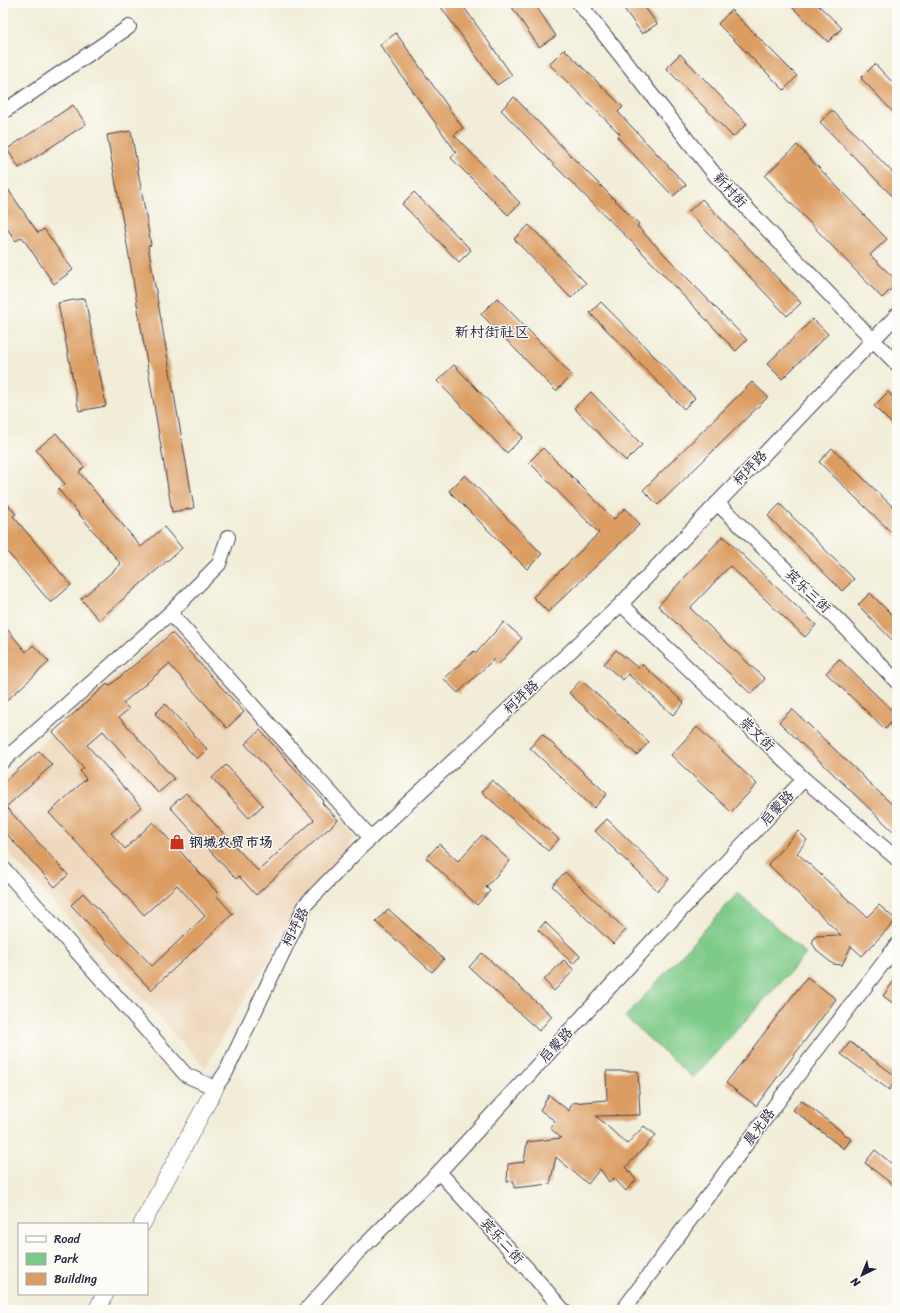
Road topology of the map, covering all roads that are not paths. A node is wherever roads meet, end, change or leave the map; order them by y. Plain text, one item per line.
1 (579, 3) edge
2 (129, 27) dead end
3 (3, 112) edge
4 (897, 315) edge
5 (872, 340) junction
6 (897, 364) edge
7 (716, 503) junction
8 (228, 537) dead end
9 (621, 604) junction
10 (170, 613) junction
11 (897, 682) edge
12 (3, 761) edge
13 (804, 779) junction
14 (371, 838) junction
15 (897, 859) edge
16 (3, 868) edge
17 (897, 945) edge
18 (215, 1088) junction
19 (439, 1172) junction
20 (143, 1223) edge
21 (104, 1295) edge
22 (96, 1310) edge
23 (306, 1310) edge
24 (563, 1310) edge
25 (623, 1310) edge

1 - 5 street, 新村街
2 - 3 street
4 - 5 street, 柯坪路
5 - 6 street, 新村街
5 - 7 street, 柯坪路
7 - 9 street, 柯坪路
7 - 11 street, 宾乐三街
8 - 10 street
9 - 13 street, 崇文街
9 - 14 street, 柯坪路
10 - 12 street
10 - 14 street
13 - 15 street, 崇文街
13 - 19 street, 启蒙路
14 - 18 street, 柯坪路
16 - 18 street
17 - 25 street, 晨光路
18 - 20 street
19 - 23 street, 启蒙路
19 - 24 street, 宾乐二街
21 - 22 street

